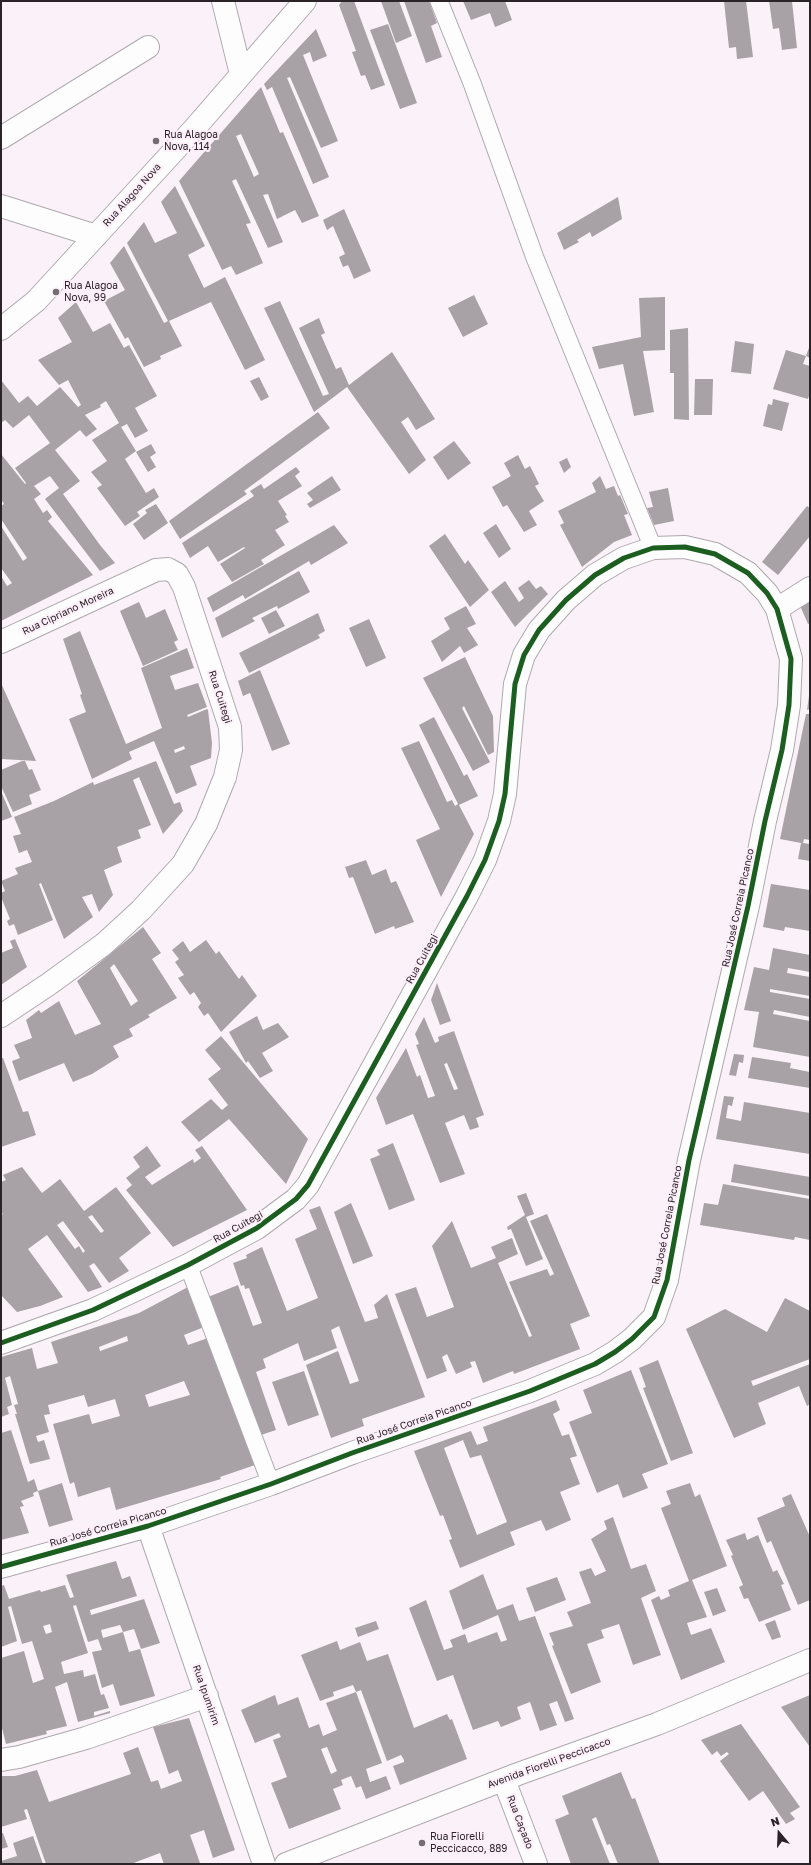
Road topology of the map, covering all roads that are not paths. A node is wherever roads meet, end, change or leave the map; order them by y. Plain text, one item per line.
1 (223, 1) edge
2 (305, 1) edge
3 (438, 1) edge
4 (148, 47) dead end
5 (241, 74) junction
6 (1, 138) edge
7 (1, 206) edge
8 (96, 236) junction
9 (1, 329) edge
10 (653, 548) junction
11 (748, 573) joint
12 (134, 580) joint
13 (810, 588) edge
14 (777, 609) junction
15 (1, 642) edge
16 (1, 1016) edge
17 (188, 1265) junction
18 (1, 1344) edge
19 (271, 1484) junction
20 (148, 1526) junction
21 (1, 1567) edge
22 (810, 1660) edge
23 (207, 1696) junction
24 (1, 1760) edge
25 (504, 1780) junction
26 (264, 1864) edge
27 (286, 1864) edge
28 (536, 1864) edge

1 - 5 street
2 - 5 street, Rua Alagoa Nova
3 - 10 lane
4 - 6 street
5 - 8 street, Rua Alagoa Nova
7 - 8 street
8 - 9 street, Rua Alagoa Nova
10 - 11 street, Rua Cuitegi
10 - 17 street, Rua Cuitegi
11 - 14 street, Rua José Correia Picanco
12 - 15 street, Rua Cipriano Moreira
12 - 16 street, Rua Cuitegi
13 - 14 street
14 - 19 street, Rua José Correia Picanco
17 - 18 street, Rua Cuitegi
17 - 19 lane
19 - 20 street, Rua José Correia Picanco
20 - 21 street, Rua José Correia Picanco
20 - 23 street, Rua Ipumirim
22 - 25 street, Avenida Fiorelli Peccicacco
23 - 24 street
23 - 26 street, Rua Ipumirim
25 - 27 street, Avenida Fiorelli Peccicacco
25 - 28 street, Rua Caçado

